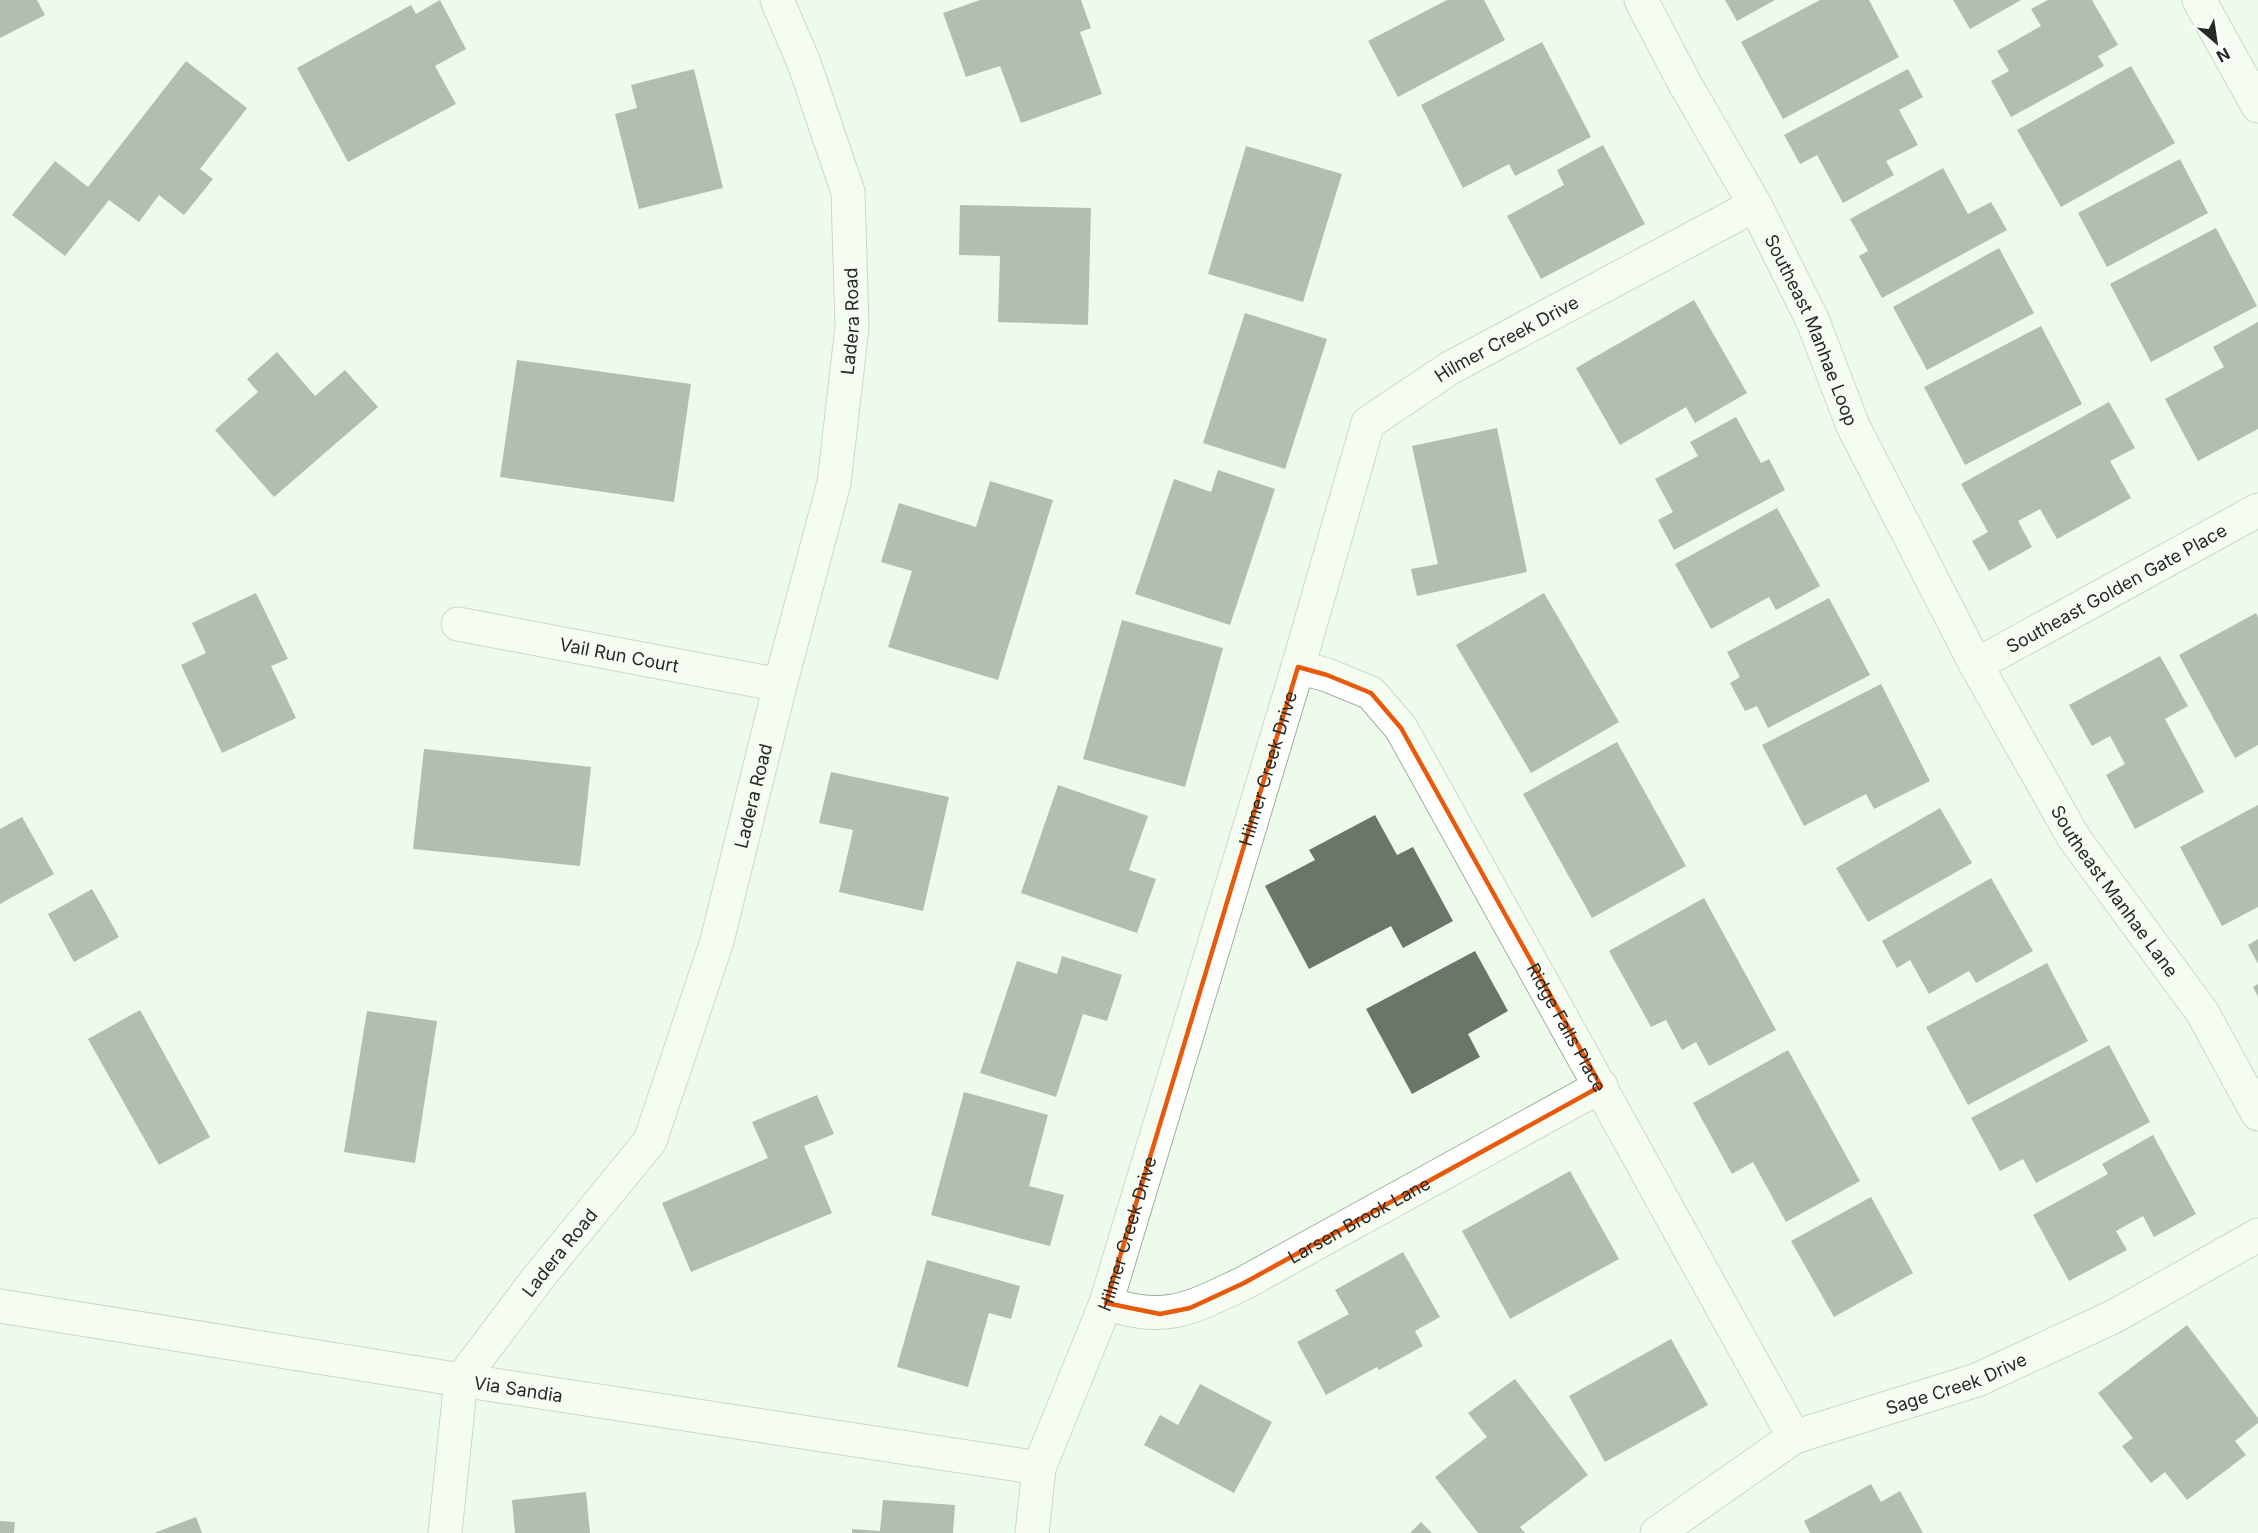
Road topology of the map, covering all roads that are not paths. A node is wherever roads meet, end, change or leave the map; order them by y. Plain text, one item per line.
1 (777, 0) edge
2 (1641, 0) edge
3 (2199, 0) edge
4 (2258, 106) edge
5 (1755, 205) junction
6 (2258, 510) edge
7 (458, 624) dead end
8 (1976, 665) junction
9 (1298, 667) junction
10 (780, 685) junction
11 (1600, 1086) junction
12 (2258, 1114) edge
13 (2258, 1235) edge
14 (1106, 1303) junction
15 (0, 1305) edge
16 (461, 1380) junction
17 (1794, 1437) junction
18 (1039, 1468) junction
19 (445, 1533) edge
20 (1032, 1533) edge
21 (1657, 1533) edge

1 - 10 street, Ladera Road
2 - 5 street, Southeast Manhae Loop
3 - 4 street
5 - 8 street, Southeast Manhae Loop
5 - 9 street, Hilmer Creek Drive
6 - 8 street, Southeast Golden Gate Place
7 - 10 street, Vail Run Court
8 - 12 street, Southeast Manhae Lane
9 - 11 street, Ridge Falls Place
9 - 14 street, Hilmer Creek Drive
10 - 16 street, Ladera Road
11 - 14 street, Larsen Brook Lane
11 - 17 street, Ridge Falls Place
13 - 17 street, Sage Creek Drive
14 - 18 street, Hilmer Creek Drive
15 - 16 street, Via Sandia
16 - 18 street, Via Sandia
16 - 19 street
17 - 21 street, Sage Creek Drive
18 - 20 street, Hilmer Creek Drive

